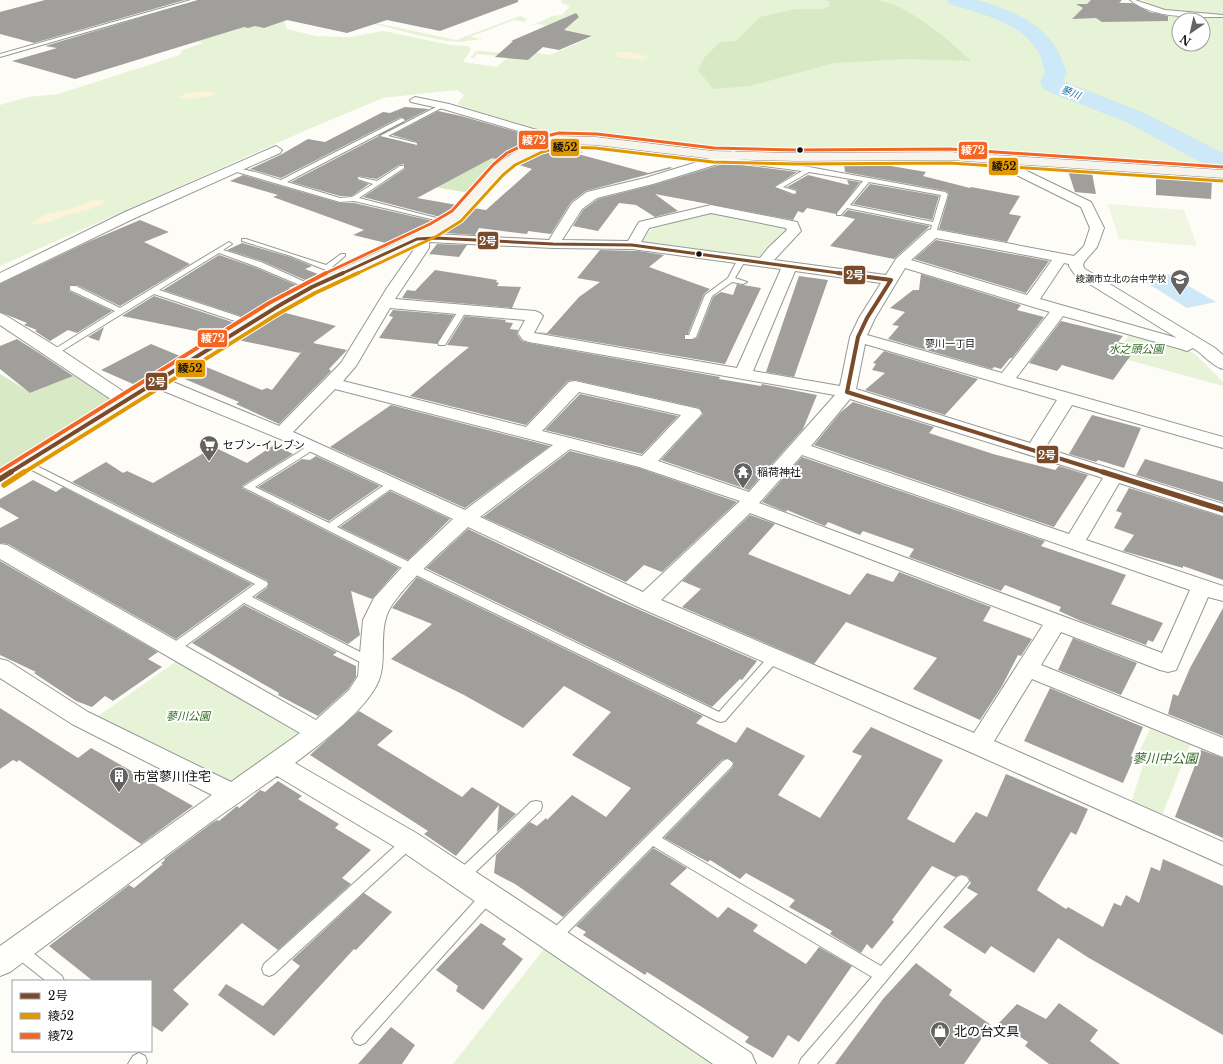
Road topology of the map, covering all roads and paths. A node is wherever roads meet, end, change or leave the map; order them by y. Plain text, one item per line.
1 (196, 0) edge
2 (1132, 0) edge
3 (1223, 16) edge
4 (0, 56) edge
5 (415, 100) dead end
6 (442, 106) junction
7 (402, 120) dead end
8 (560, 140) junction
9 (415, 144) dead end
10 (276, 150) dead end
11 (733, 156) junction
12 (992, 158) junction
13 (718, 159) junction
14 (402, 167) dead end
15 (809, 169) junction
16 (233, 170) junction
17 (1223, 174) edge
18 (360, 178) dead end
19 (868, 180) junction
20 (282, 182) junction
21 (378, 183) junction
22 (794, 192) dead end
23 (354, 199) junction
24 (846, 206) junction
25 (839, 214) dead end
26 (446, 222) junction
27 (934, 228) junction
28 (417, 239) junction
29 (244, 240) dead end
30 (229, 244) dead end
31 (553, 244) junction
32 (632, 245) junction
33 (218, 251) junction
34 (342, 255) dead end
35 (1061, 257) junction
36 (742, 260) junction
37 (1077, 261) junction
38 (764, 262) junction
39 (901, 262) junction
40 (790, 266) junction
41 (335, 271) junction
42 (0, 279) edge
43 (731, 279) junction
44 (891, 280) junction
45 (743, 282) dead end
46 (312, 287) junction
47 (73, 288) dead end
48 (153, 291) junction
49 (1030, 302) junction
50 (386, 303) junction
51 (463, 310) junction
52 (1060, 310) junction
53 (120, 311) junction
54 (0, 318) edge
55 (250, 323) junction
56 (688, 337) dead end
57 (858, 337) junction
58 (442, 343) dead end
59 (1208, 351) junction
60 (54, 352) junction
61 (1223, 364) edge
62 (743, 374) junction
63 (1006, 379) junction
64 (155, 381) junction
65 (331, 383) junction
66 (847, 392) junction
67 (1068, 397) junction
68 (124, 400) junction
69 (282, 433) junction
70 (530, 433) junction
71 (568, 442) junction
72 (1223, 442) edge
73 (313, 446) junction
74 (799, 448) junction
75 (1034, 451) junction
76 (25, 463) junction
77 (646, 463) junction
78 (1114, 476) junction
79 (0, 479) edge
80 (392, 484) junction
81 (749, 502) junction
82 (1223, 510) edge
83 (466, 518) junction
84 (329, 528) junction
85 (1074, 543) junction
86 (0, 550) edge
87 (412, 569) junction
88 (1202, 587) junction
89 (1223, 594) edge
90 (244, 598) junction
91 (646, 602) junction
92 (1056, 623) junction
93 (173, 649) junction
94 (774, 658) junction
95 (370, 662) junction
96 (0, 667) edge
97 (1027, 668) junction
98 (318, 732) junction
99 (979, 745) junction
100 (1223, 748) edge
101 (276, 764) junction
102 (727, 764) dead end
103 (233, 794) junction
104 (536, 806) dead end
105 (652, 839) junction
106 (409, 842) junction
107 (1223, 854) edge
108 (461, 877) junction
109 (962, 881) dead end
110 (488, 896) junction
111 (552, 939) junction
112 (9, 957) edge
113 (269, 969) dead end
114 (882, 974) junction
115 (55, 980) edge
116 (360, 1038) dead end
117 (740, 1064) edge
118 (806, 1064) edge

1 - 4 lane
2 - 3 lane
5 - 6 street
6 - 8 street
6 - 9 lane
7 - 20 lane
8 - 11 street
8 - 26 street
10 - 16 street
11 - 12 street
11 - 13 street
12 - 17 street
12 - 37 street
13 - 15 lane
13 - 31 street
14 - 21 lane
15 - 19 lane
15 - 22 lane
16 - 20 lane
16 - 42 street
18 - 21 lane
19 - 24 lane
19 - 27 lane
20 - 23 lane
21 - 23 lane
23 - 26 lane
24 - 25 lane
24 - 27 lane
26 - 28 street
27 - 35 street
27 - 39 street
28 - 31 street
28 - 41 street
28 - 50 street
29 - 41 lane
30 - 33 lane
31 - 32 street
32 - 36 street
32 - 38 street
33 - 46 lane
33 - 48 lane
34 - 41 lane
35 - 37 street
35 - 49 street
36 - 38 street
36 - 43 lane
37 - 59 street
38 - 40 street
39 - 44 street
39 - 49 street
40 - 44 street
40 - 62 street
41 - 46 street
43 - 45 lane
43 - 56 lane
44 - 57 street
46 - 55 street
47 - 53 lane
48 - 53 lane
48 - 55 lane
49 - 52 street
50 - 51 street
50 - 65 street
51 - 58 lane
51 - 62 street
52 - 59 street
52 - 63 street
53 - 60 lane
54 - 60 street
55 - 64 street
57 - 63 street
57 - 66 street
59 - 61 street
60 - 68 street
62 - 66 street
63 - 67 street
64 - 68 street
64 - 69 street
65 - 69 street
65 - 70 street
66 - 74 street
66 - 75 street
67 - 72 street
67 - 75 street
68 - 76 street
69 - 73 street
70 - 71 street
70 - 77 street
71 - 77 street
71 - 83 street
73 - 80 street
73 - 84 lane
74 - 81 street
74 - 85 street
75 - 78 street
76 - 79 street
76 - 90 lane
77 - 81 street
78 - 82 street
78 - 85 street
80 - 83 street
80 - 84 lane
81 - 91 street
81 - 92 street
83 - 87 street
83 - 91 street
84 - 87 lane
85 - 88 street
86 - 93 street
87 - 94 lane
87 - 95 street
88 - 89 street
88 - 92 street
90 - 93 lane
90 - 95 lane
91 - 94 street
92 - 97 street
93 - 98 street
94 - 99 street
95 - 98 street
96 - 103 street
97 - 99 street
97 - 100 street
98 - 101 street
99 - 107 street
101 - 103 street
101 - 106 street
102 - 105 lane
103 - 112 street
104 - 108 lane
105 - 111 lane
105 - 114 lane
106 - 108 street
106 - 113 lane
108 - 110 street
109 - 114 lane
110 - 111 street
110 - 116 lane
111 - 117 street
112 - 115 lane
114 - 118 lane

